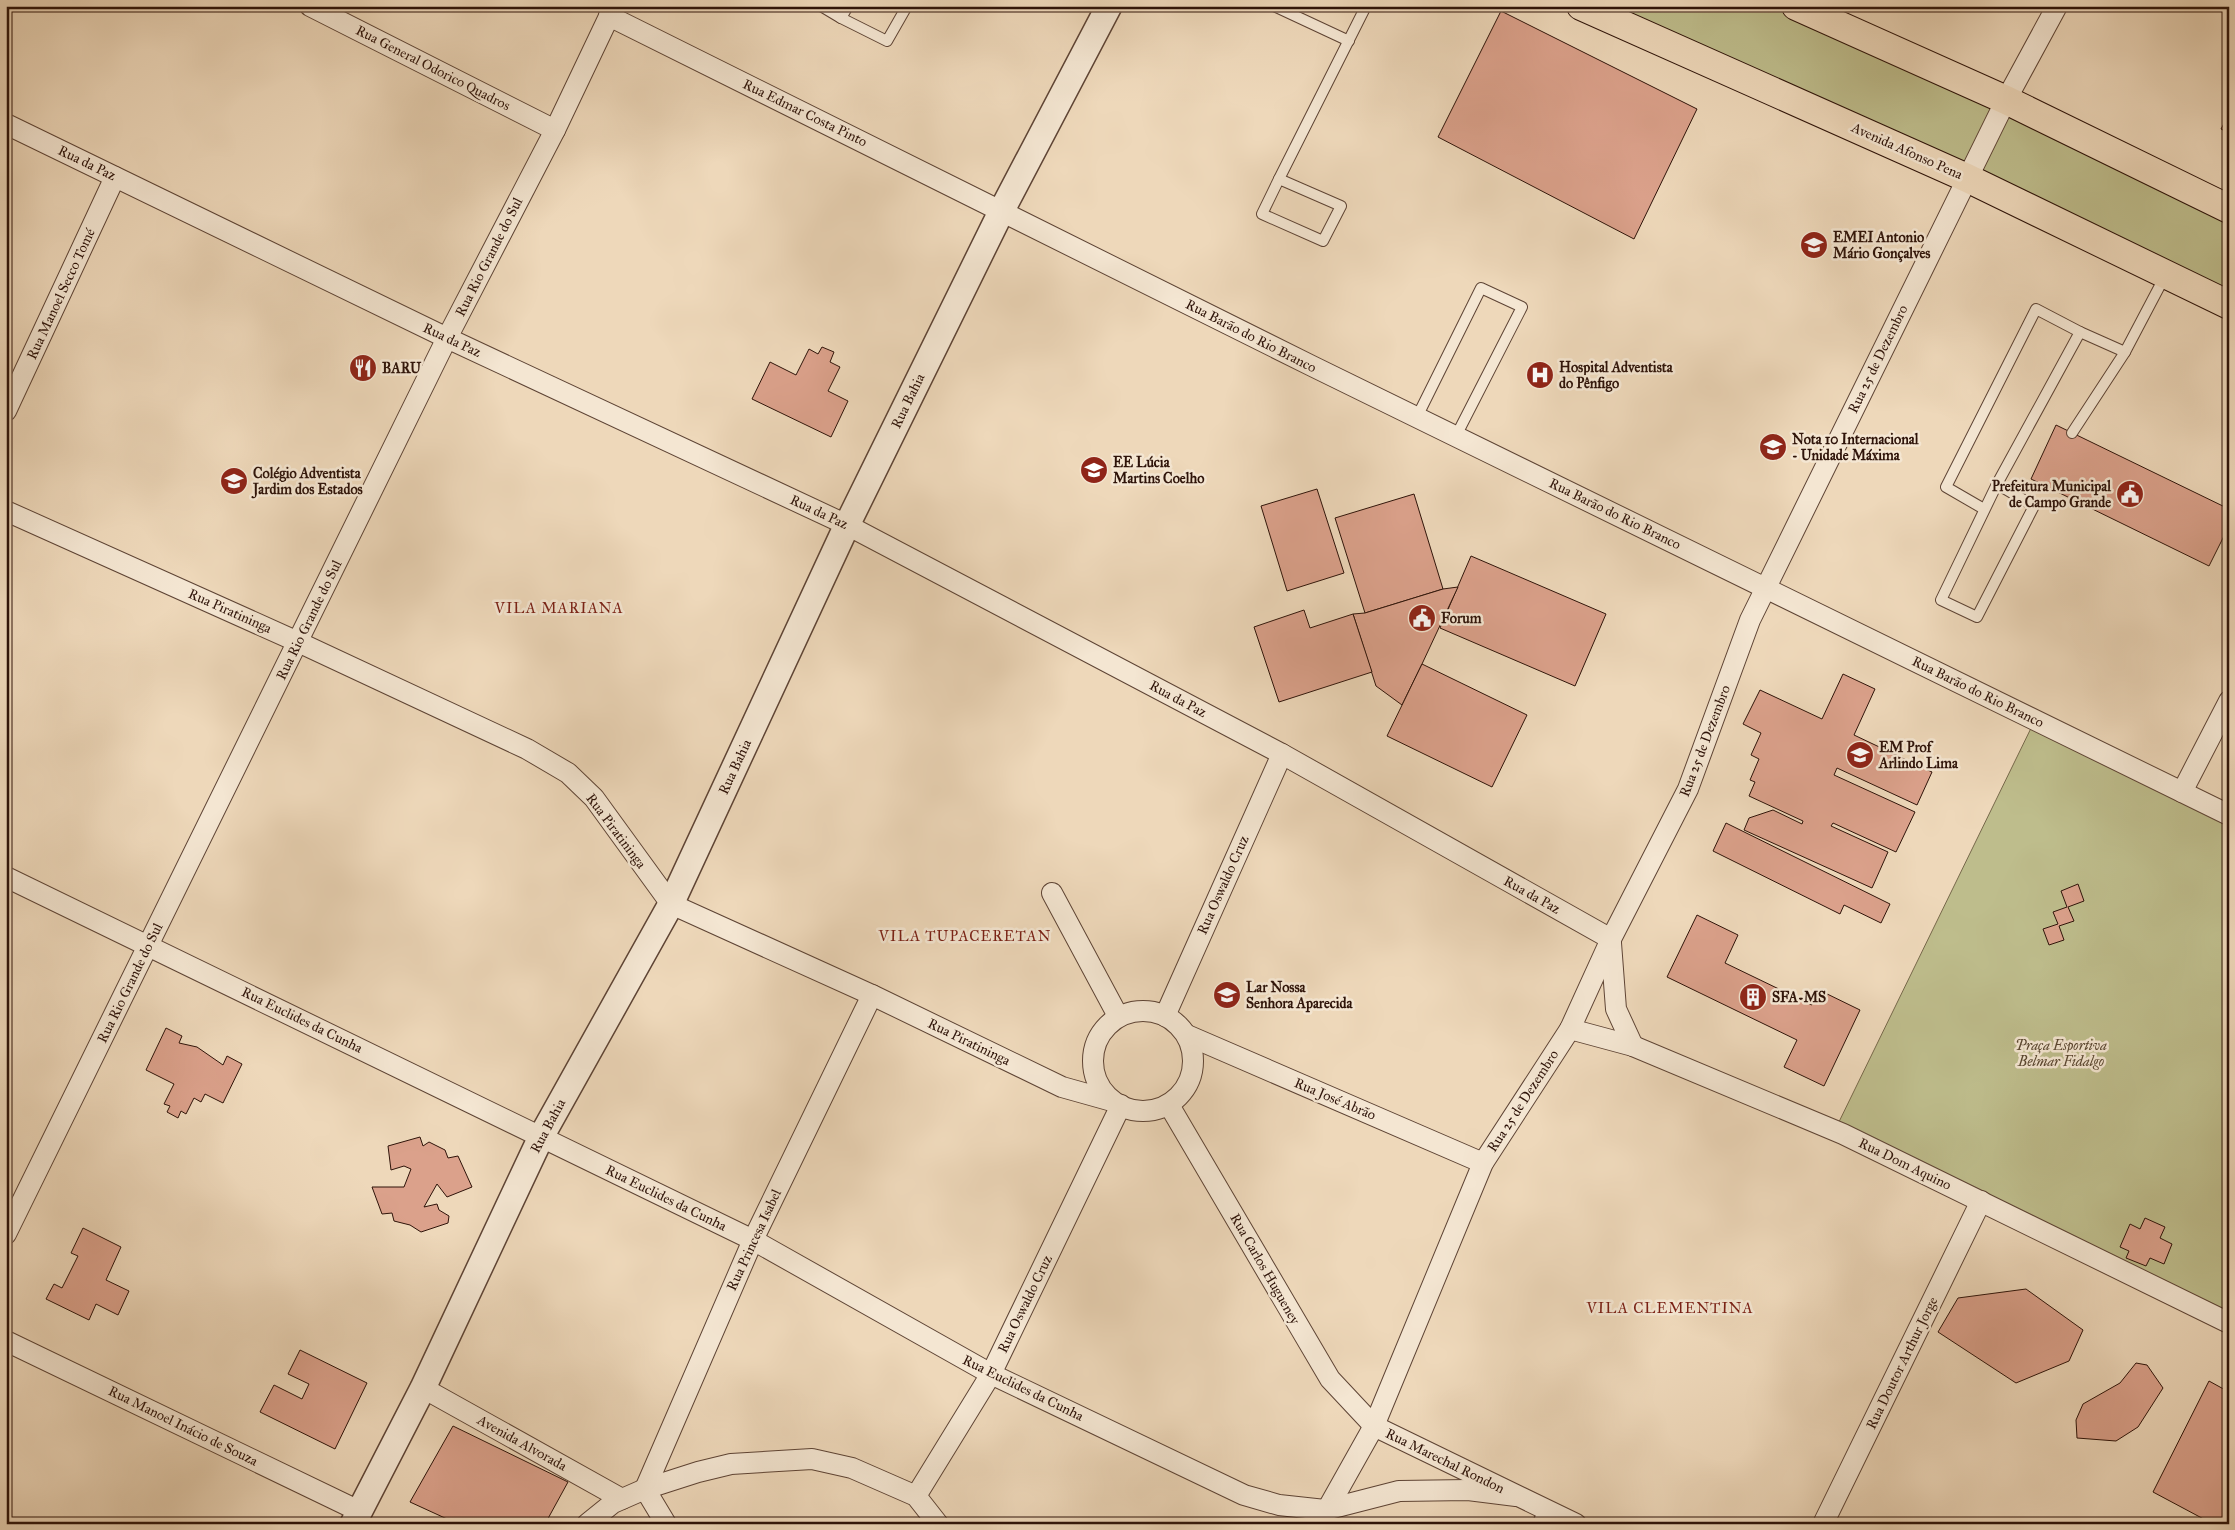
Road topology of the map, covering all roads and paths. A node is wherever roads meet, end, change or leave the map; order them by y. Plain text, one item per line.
1 (310, 6) edge
2 (821, 6) edge
3 (848, 6) edge
4 (907, 6) edge
5 (1109, 6) edge
6 (1274, 6) edge
7 (1366, 6) edge
8 (1796, 6) edge
9 (2057, 6) edge
10 (1590, 8) edge
11 (611, 11) edge
12 (341, 13) edge
13 (841, 18) junction
14 (1349, 41) junction
15 (2006, 100) junction
16 (6, 124) edge
17 (555, 130) junction
18 (115, 177) junction
19 (1967, 178) junction
20 (1279, 179) junction
21 (2229, 208) edge
22 (1002, 210) junction
23 (2165, 275) junction
24 (2229, 305) edge
25 (2080, 332) junction
26 (447, 338) junction
27 (2124, 352) junction
28 (6, 411) edge
29 (1417, 417) junction
30 (2072, 433) dead end
31 (1456, 436) junction
32 (1997, 484) junction
33 (1984, 509) junction
34 (6, 511) edge
35 (847, 525) junction
36 (1766, 588) junction
37 (298, 642) junction
38 (2229, 701) edge
39 (1282, 754) junction
40 (2182, 792) junction
41 (2229, 815) edge
42 (6, 877) edge
43 (1052, 893) dead end
44 (671, 904) junction
45 (1611, 939) junction
46 (148, 946) junction
47 (872, 995) junction
48 (1118, 1016) junction
49 (1165, 1016) junction
50 (1570, 1029) junction
51 (1187, 1035) junction
52 (1633, 1046) junction
53 (1117, 1103) junction
54 (1169, 1104) junction
55 (541, 1137) junction
56 (1482, 1163) junction
57 (1981, 1201) junction
58 (6, 1234) edge
59 (753, 1240) junction
60 (2229, 1323) edge
61 (6, 1341) edge
62 (991, 1374) junction
63 (423, 1388) junction
64 (1374, 1426) junction
65 (645, 1489) junction
66 (916, 1496) junction
67 (1516, 1496) junction
68 (622, 1499) junction
69 (1541, 1516) edge
70 (1322, 1517) edge
71 (356, 1518) edge
72 (587, 1524) edge
73 (666, 1524) edge
74 (938, 1524) edge
75 (1576, 1524) edge
76 (1823, 1524) edge

1 - 12 street, Rua General Odorico Quadros
2 - 13 lane
3 - 13 lane
4 - 13 lane
5 - 22 street, Rua Bahia
6 - 14 lane
7 - 14 lane
8 - 15 main road
9 - 15 street, Rua 25 de Dezembro
10 - 19 main road, Avenida Afonso Pena
11 - 17 street, Rua Rio Grande do Sul
11 - 22 street, Rua Edmar Costa Pinto
12 - 17 street, Rua General Odorico Quadros
14 - 20 lane
15 - 19 street, Rua 25 de Dezembro
15 - 21 main road
16 - 18 street, Rua da Paz
17 - 26 street, Rua Rio Grande do Sul
18 - 26 street, Rua da Paz
18 - 28 street, Rua Manoel Secco Tomé
19 - 23 main road, Avenida Afonso Pena
19 - 36 street, Rua 25 de Dezembro
20 - 20 lane
22 - 29 street, Rua Barão do Rio Branco
22 - 35 street, Rua Bahia
23 - 24 main road, Avenida Afonso Pena
23 - 27 lane
25 - 27 lane
25 - 32 lane
25 - 33 lane
26 - 35 street, Rua da Paz
26 - 37 street, Rua Rio Grande do Sul
27 - 30 lane
29 - 31 street, Rua Barão do Rio Branco
29 - 31 lane
31 - 36 street, Rua Barão do Rio Branco
32 - 33 lane
32 - 33 lane
34 - 37 street, Rua Piratininga
35 - 39 street, Rua da Paz
35 - 44 street, Rua Bahia
36 - 40 street, Rua Barão do Rio Branco
36 - 45 street, Rua 25 de Dezembro
37 - 44 street, Rua Piratininga
37 - 46 street, Rua Rio Grande do Sul
38 - 40 street
39 - 45 street, Rua da Paz
39 - 49 street, Rua Oswaldo Cruz
40 - 41 street, Rua Barão do Rio Branco
42 - 46 street, Rua Euclides da Cunha
43 - 48 street
44 - 47 street, Rua Piratininga
44 - 55 street, Rua Bahia
45 - 50 street, Rua 25 de Dezembro
45 - 52 street
46 - 55 street, Rua Euclides da Cunha
46 - 58 street, Rua Rio Grande do Sul
47 - 53 street, Rua Piratininga
47 - 59 street, Rua Princesa Isabel
48 - 49 street
48 - 53 street
49 - 51 street
50 - 52 street, Rua Dom Aquino
50 - 56 street, Rua 25 de Dezembro
51 - 54 street
51 - 56 street, Rua José Abrão
52 - 57 street, Rua Dom Aquino
53 - 54 street
53 - 62 street, Rua Oswaldo Cruz
54 - 64 street, Rua Carlos Hugueney
55 - 59 street, Rua Euclides da Cunha
55 - 63 street, Rua Bahia
56 - 64 street, Rua 25 de Dezembro
57 - 60 street, Rua Dom Aquino
57 - 76 street, Rua Doutor Arthur Jorge
59 - 62 street, Rua Euclides da Cunha
59 - 65 street, Rua Princesa Isabel
61 - 71 street, Rua Manoel Inácio de Souza
62 - 66 street, Rua Oswaldo Cruz
62 - 70 street, Rua Euclides da Cunha
63 - 68 street, Avenida Alvorada
63 - 71 street, Rua Bahia
64 - 67 street, Rua Marechal Rondon
64 - 70 street, Rua 25 de Dezembro
65 - 66 street
65 - 68 street
65 - 73 street
66 - 74 street
67 - 69 street, Rua Marechal Rondon
67 - 70 street, Rua Marechal Rondon
68 - 72 street
69 - 75 street, Rua Marechal Rondon

